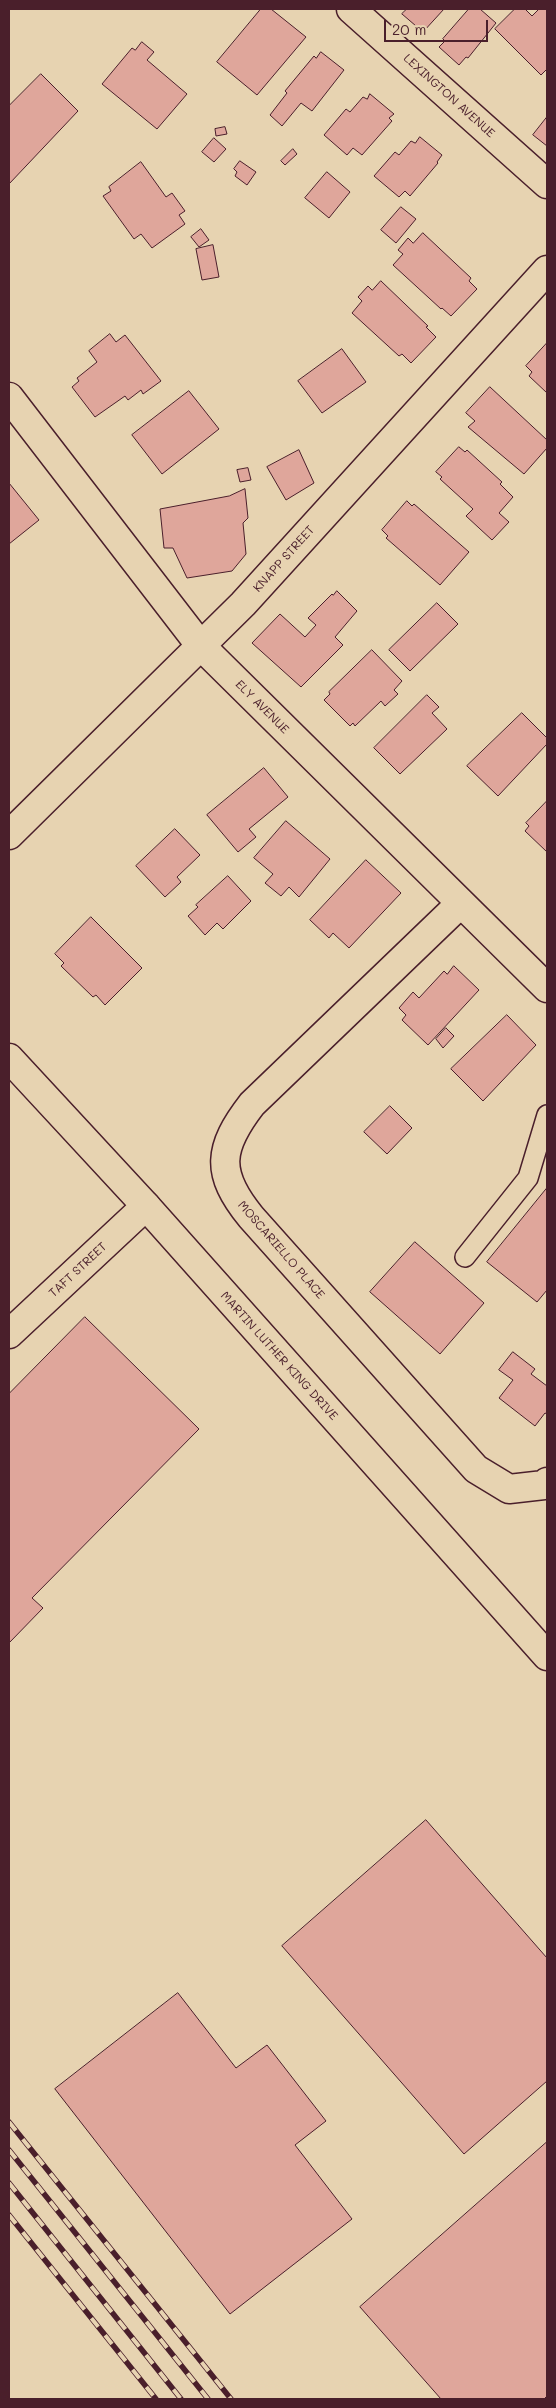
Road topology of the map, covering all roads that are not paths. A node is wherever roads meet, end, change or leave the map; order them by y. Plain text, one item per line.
1 (351, 9) edge
2 (547, 184) edge
3 (547, 270) edge
4 (9, 397) edge
5 (200, 645) junction
6 (9, 835) edge
7 (460, 904) junction
8 (547, 988) edge
9 (9, 1058) edge
10 (547, 1115) edge
11 (146, 1206) junction
12 (465, 1257) dead end
13 (9, 1334) edge
14 (536, 1484) edge
15 (547, 1656) edge

1 - 2 street, LEXINGTON AVENUE
3 - 5 street, KNAPP STREET
4 - 5 street, ELY AVENUE
5 - 6 street, KNAPP STREET
5 - 7 street, ELY AVENUE
7 - 8 street, ELY AVENUE
7 - 14 street, MOSCARIELLO PLACE
9 - 11 street, MARTIN LUTHER KING DRIVE
10 - 12 lane
11 - 13 street, TAFT STREET
11 - 15 street, MARTIN LUTHER KING DRIVE

